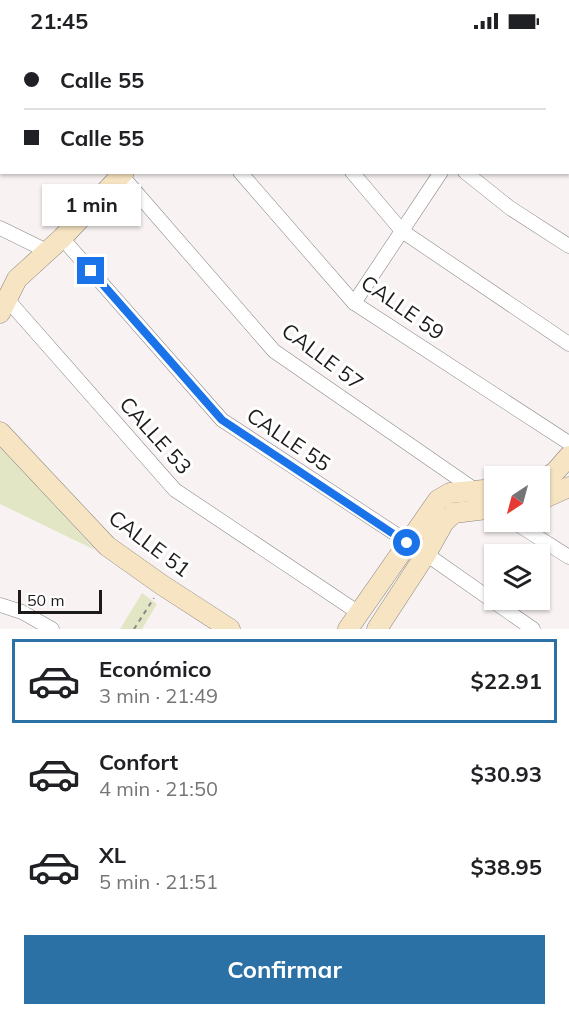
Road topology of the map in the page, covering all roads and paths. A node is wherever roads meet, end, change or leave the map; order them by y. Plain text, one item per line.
1 (123, 174) edge
2 (242, 174) edge
3 (354, 174) edge
4 (440, 174) edge
5 (468, 174) edge
6 (0, 228) edge
7 (402, 231) junction
8 (54, 244) junction
9 (569, 246) edge
10 (354, 303) junction
11 (3, 306) edge
12 (569, 344) edge
13 (0, 432) edge
14 (569, 443) edge
15 (569, 456) edge
16 (550, 475) edge
17 (569, 487) edge
18 (475, 490) junction
19 (484, 490) edge
20 (550, 496) edge
21 (484, 510) edge
22 (530, 532) edge
23 (407, 543) junction
24 (426, 554) junction
25 (569, 557) edge
26 (162, 585) junction
27 (0, 605) edge
28 (353, 621) edge
29 (381, 628) edge
30 (52, 629) edge
31 (134, 629) edge
32 (230, 629) edge
33 (533, 629) edge

1 - 8 street
1 - 18 street, CALLE 57
2 - 10 street, CALLE 59
3 - 7 street
4 - 7 street
5 - 9 street
6 - 8 street, CALLE 55
7 - 10 street
7 - 12 street
8 - 11 street
8 - 23 street, CALLE 55
10 - 14 street, CALLE 59
11 - 28 street, CALLE 53
13 - 26 street, CALLE 51
15 - 16 street
17 - 20 street
18 - 19 street
18 - 23 street
21 - 24 street
22 - 25 street
23 - 24 street, CALLE 55
23 - 28 street
24 - 29 street
24 - 33 street, CALLE 55
26 - 31 path
26 - 32 street, CALLE 51
27 - 30 street

